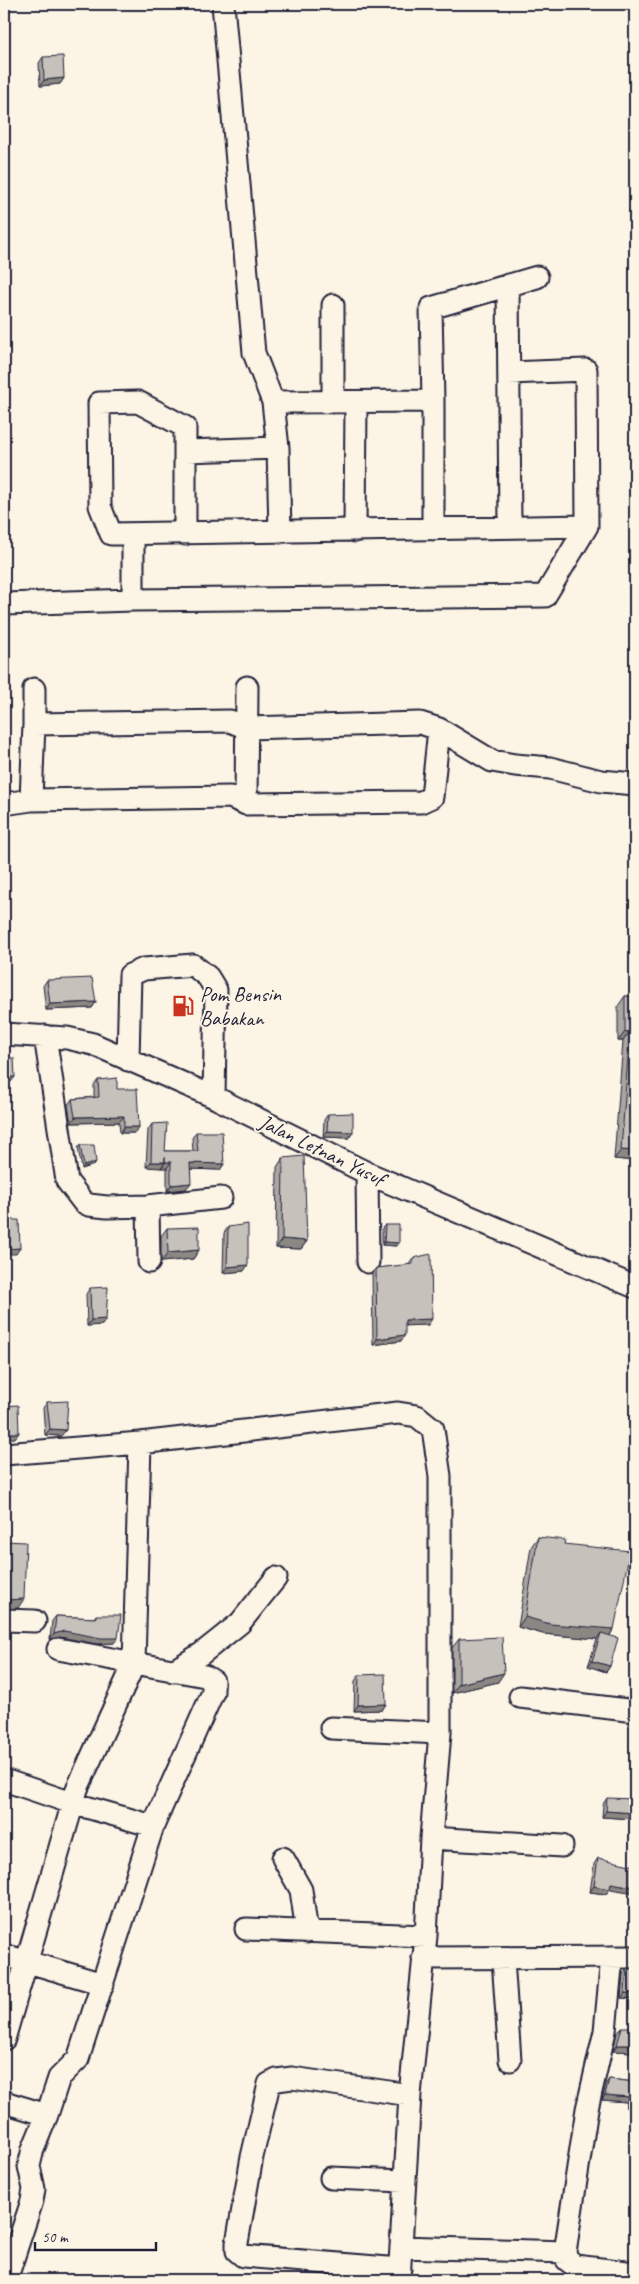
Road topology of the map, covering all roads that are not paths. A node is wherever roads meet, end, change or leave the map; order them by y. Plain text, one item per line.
1 (223, 4) edge
2 (537, 277) dead end
3 (508, 285) junction
4 (333, 305) dead end
5 (509, 373) junction
6 (270, 394) junction
7 (433, 401) junction
8 (333, 402) junction
9 (356, 402) junction
10 (278, 448) junction
11 (186, 451) junction
12 (587, 526) junction
13 (510, 527) junction
14 (433, 529) junction
15 (356, 531) junction
16 (280, 532) junction
17 (133, 534) junction
18 (185, 534) junction
19 (133, 600) junction
20 (4, 604) edge
21 (247, 687) dead end
22 (34, 689) dead end
23 (34, 724) junction
24 (247, 728) junction
25 (439, 729) junction
26 (635, 784) edge
27 (31, 800) junction
28 (4, 804) edge
29 (246, 804) junction
30 (4, 1034) edge
31 (45, 1036) junction
32 (128, 1060) junction
33 (214, 1097) junction
34 (367, 1173) junction
35 (221, 1198) dead end
36 (148, 1206) junction
37 (149, 1262) dead end
38 (368, 1262) dead end
39 (635, 1287) edge
40 (140, 1443) junction
41 (4, 1454) edge
42 (276, 1578) dead end
43 (4, 1620) edge
44 (35, 1620) dead end
45 (58, 1649) dead end
46 (134, 1664) junction
47 (173, 1670) junction
48 (520, 1697) dead end
49 (635, 1710) edge
50 (331, 1728) dead end
51 (440, 1733) junction
52 (4, 1780) edge
53 (72, 1803) junction
54 (153, 1826) junction
55 (431, 1838) junction
56 (562, 1846) dead end
57 (283, 1858) dead end
58 (246, 1929) dead end
59 (307, 1932) junction
60 (426, 1936) junction
61 (4, 1955) edge
62 (612, 1957) junction
63 (635, 1957) edge
64 (423, 1958) junction
65 (503, 1959) junction
66 (28, 1962) junction
67 (102, 1984) junction
68 (4, 2039) edge
69 (510, 2060) dead end
70 (410, 2095) junction
71 (4, 2102) edge
72 (47, 2115) junction
73 (331, 2178) dead end
74 (404, 2181) junction
75 (401, 2247) junction
76 (565, 2252) junction
77 (635, 2273) edge
78 (399, 2274) edge
79 (4, 2275) edge

1 - 6 street
2 - 3 street
3 - 5 street
3 - 7 street
4 - 8 street
5 - 12 street
5 - 13 street
6 - 8 street
6 - 10 street
7 - 9 street
7 - 14 street
8 - 9 street
9 - 15 street
10 - 11 street
10 - 16 street
11 - 17 street
11 - 18 street
12 - 13 street
12 - 19 street
13 - 14 street
14 - 15 street
15 - 16 street
16 - 18 street
17 - 18 street
17 - 19 street
19 - 20 street
21 - 24 street
22 - 23 street
23 - 24 street
23 - 27 street
24 - 25 street
24 - 29 street
25 - 26 street
25 - 29 street
27 - 28 street
27 - 29 street
30 - 31 street, Jalan Letnan Yusuf
31 - 32 street, Jalan Letnan Yusuf
31 - 36 street
32 - 33 street, Jalan Letnan Yusuf
32 - 33 street
33 - 34 street, Jalan Letnan Yusuf
34 - 38 street
34 - 39 street, Jalan Letnan Yusuf
35 - 36 street
36 - 37 street
40 - 41 street
40 - 46 street
40 - 51 street
42 - 47 street
43 - 44 street
45 - 46 street
46 - 47 street
46 - 53 street
47 - 54 street
48 - 49 street
50 - 51 street
51 - 55 street
52 - 53 street
53 - 54 street
53 - 66 street
54 - 67 street
55 - 56 street
55 - 60 street
57 - 59 street
58 - 59 street
59 - 60 street
60 - 64 street
61 - 66 street
62 - 63 street
62 - 65 street
62 - 76 street
64 - 65 street
64 - 70 street
65 - 69 street
66 - 67 street
66 - 68 street
67 - 72 street
70 - 74 street
70 - 78 street
71 - 72 street
72 - 79 street
73 - 74 street
74 - 75 street
75 - 76 street
75 - 78 street
76 - 77 street

